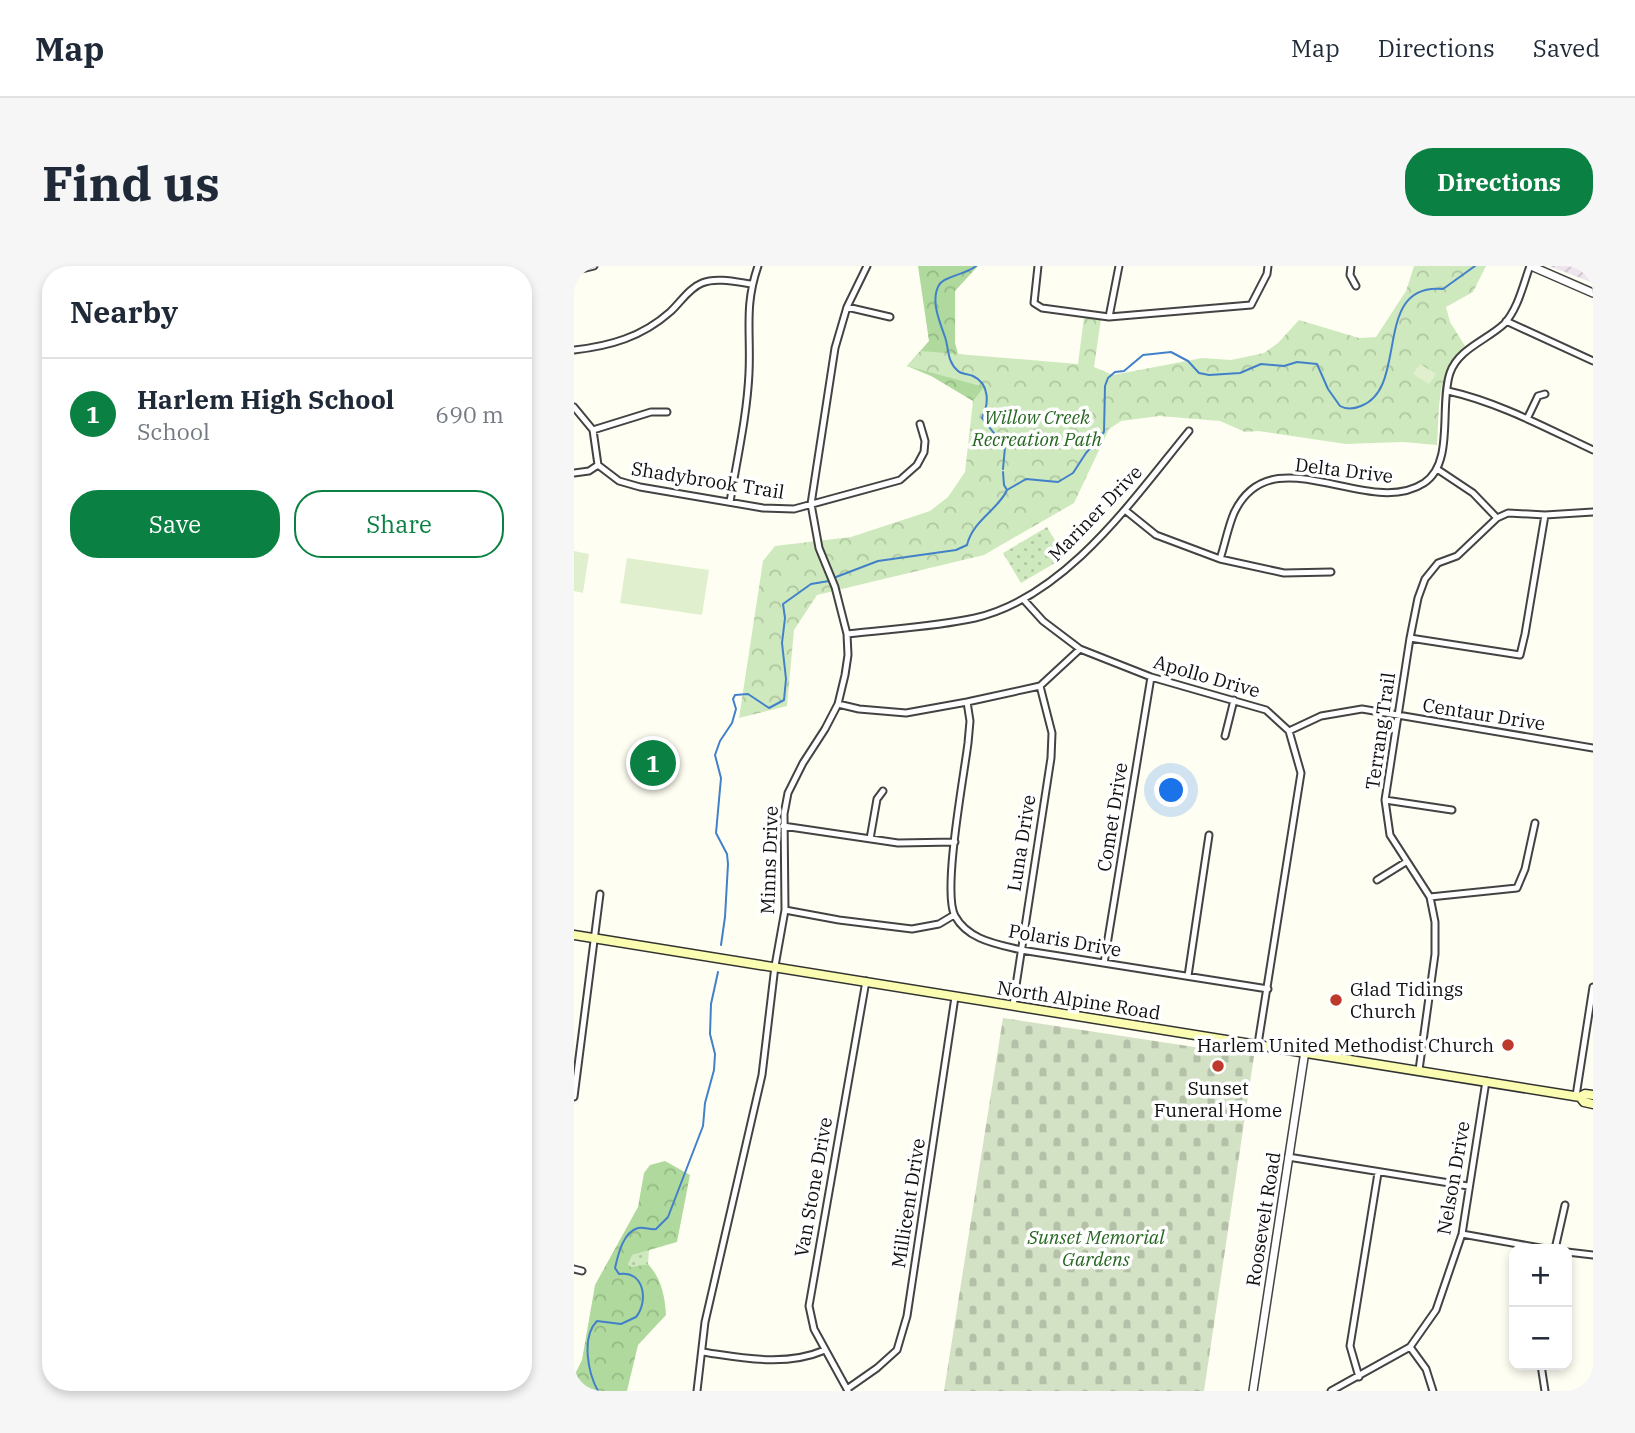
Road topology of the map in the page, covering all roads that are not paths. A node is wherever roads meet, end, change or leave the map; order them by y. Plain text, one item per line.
1 (594, 266) edge
2 (758, 266) edge
3 (867, 266) edge
4 (1038, 266) edge
5 (1119, 266) edge
6 (1268, 266) edge
7 (1352, 266) edge
8 (1531, 266) edge
9 (574, 271) edge
10 (751, 284) junction
11 (1356, 286) dead end
12 (1593, 292) edge
13 (847, 307) junction
14 (890, 317) dead end
15 (1109, 317) junction
16 (1506, 321) junction
17 (574, 350) edge
18 (1593, 361) edge
19 (1448, 391) junction
20 (1545, 394) dead end
21 (574, 407) edge
22 (667, 412) dead end
23 (1527, 419) junction
24 (920, 424) dead end
25 (593, 430) junction
26 (1189, 431) dead end
27 (1593, 450) edge
28 (598, 465) junction
29 (1437, 469) junction
30 (574, 473) edge
31 (730, 502) junction
32 (811, 504) junction
33 (1125, 510) junction
34 (1593, 512) edge
35 (1545, 515) junction
36 (1497, 518) junction
37 (1220, 559) junction
38 (1331, 572) dead end
39 (1024, 600) junction
40 (847, 634) junction
41 (1410, 638) junction
42 (1080, 649) junction
43 (1151, 677) junction
44 (1040, 686) junction
45 (1234, 700) junction
46 (967, 702) junction
47 (838, 704) junction
48 (1397, 716) junction
49 (1289, 731) junction
50 (1225, 736) dead end
51 (1593, 739) edge
52 (1592, 748) edge
53 (883, 791) dead end
54 (1385, 800) junction
55 (1452, 810) dead end
56 (1535, 823) dead end
57 (783, 826) junction
58 (1209, 835) dead end
59 (870, 839) junction
60 (955, 842) junction
61 (1406, 862) junction
62 (1377, 880) dead end
63 (600, 894) dead end
64 (1430, 897) junction
65 (785, 910) junction
66 (954, 915) junction
67 (574, 935) edge
68 (595, 939) junction
69 (1021, 950) junction
70 (1104, 963) junction
71 (775, 966) junction
72 (1188, 976) junction
73 (866, 981) junction
74 (1593, 987) edge
75 (1268, 989) junction
76 (955, 996) junction
77 (1013, 1005) junction
78 (1258, 1044) junction
79 (1305, 1051) junction
80 (1419, 1070) junction
81 (1486, 1081) junction
82 (1593, 1095) edge
83 (1578, 1096) junction
84 (574, 1097) edge
85 (1593, 1104) edge
86 (1289, 1157) junction
87 (1378, 1173) junction
88 (1468, 1185) junction
89 (1565, 1205) dead end
90 (1462, 1234) junction
91 (1518, 1244) edge
92 (1556, 1244) edge
93 (1572, 1253) edge
94 (1593, 1255) edge
95 (574, 1269) edge
96 (582, 1270) dead end
97 (1410, 1347) junction
98 (825, 1350) junction
99 (702, 1352) junction
100 (1542, 1370) edge
101 (1359, 1377) junction
102 (847, 1390) edge
103 (697, 1391) edge
104 (1253, 1391) edge
105 (1331, 1391) edge
106 (1433, 1391) edge
107 (1545, 1391) edge

1 - 9 street
2 - 10 street
3 - 13 street, Minns Drive
4 - 15 street
5 - 15 street
6 - 15 street
7 - 11 street
8 - 12 street
8 - 16 street
10 - 17 street
10 - 31 street
13 - 14 street
13 - 32 street, Minns Drive
16 - 18 street
16 - 19 street
19 - 23 street
19 - 29 street
20 - 23 street
21 - 25 street
22 - 25 street
23 - 27 street
24 - 32 street, Shadybrook Trail
25 - 28 street
26 - 33 street, Mariner Drive
28 - 30 street
28 - 31 street, Shadybrook Trail
29 - 36 street
29 - 37 street, Delta Drive
31 - 32 street, Shadybrook Trail
32 - 40 street, Minns Drive
33 - 37 street
33 - 39 street, Mariner Drive
34 - 35 street
35 - 36 street
35 - 41 street
36 - 41 street, Terrang Trail
37 - 38 street
39 - 40 street, Mariner Drive
39 - 42 street, Apollo Drive
40 - 47 street, Minns Drive
41 - 48 street, Terrang Trail
42 - 43 street, Apollo Drive
42 - 44 street
43 - 45 street, Apollo Drive
43 - 70 street, Comet Drive
44 - 46 street
44 - 69 street, Luna Drive
45 - 49 street, Apollo Drive
45 - 50 street
46 - 47 street
46 - 60 street
47 - 57 street, Minns Drive
48 - 49 street, Centaur Drive
48 - 52 street, Centaur Drive
48 - 54 street, Terrang Trail
49 - 75 street
51 - 52 street
53 - 59 street
54 - 55 street
54 - 61 street, Terrang Trail
56 - 64 street
57 - 59 street
57 - 65 street, Minns Drive
58 - 72 street
59 - 60 street
60 - 66 street
61 - 62 street
61 - 64 street, Terrang Trail
63 - 68 street
64 - 80 street, Terrang Trail
65 - 66 street
65 - 71 street, Minns Drive
66 - 69 street, Polaris Drive
67 - 68 main road, North Alpine Road
68 - 71 main road, North Alpine Road
68 - 84 street
69 - 70 street, Polaris Drive
69 - 77 street, Luna Drive
70 - 72 street, Polaris Drive
71 - 73 main road, North Alpine Road
71 - 99 street, Minns Drive
72 - 75 street, Polaris Drive
73 - 76 main road, North Alpine Road
73 - 98 street, Van Stone Drive
74 - 83 street
75 - 78 street
76 - 77 main road, North Alpine Road
76 - 102 street, Millicent Drive
77 - 78 main road, North Alpine Road
78 - 79 main road, North Alpine Road
79 - 80 main road, North Alpine Road
79 - 86 street, Roosevelt Road
80 - 81 main road, North Alpine Road
81 - 83 main road, North Alpine Road
81 - 88 street, Nelson Drive
82 - 83 main road, North Alpine Road
83 - 85 main road, North Alpine Road
86 - 87 street
86 - 104 street, Roosevelt Road
87 - 88 street
87 - 101 street
88 - 90 street, Nelson Drive
89 - 92 street
90 - 91 street
90 - 97 street, Nelson Drive
93 - 94 street
95 - 96 street
97 - 101 street, Nelson Drive
97 - 106 street
98 - 99 street
98 - 102 street, Van Stone Drive
99 - 103 street, Minns Drive
100 - 107 street
101 - 105 street, Nelson Drive

